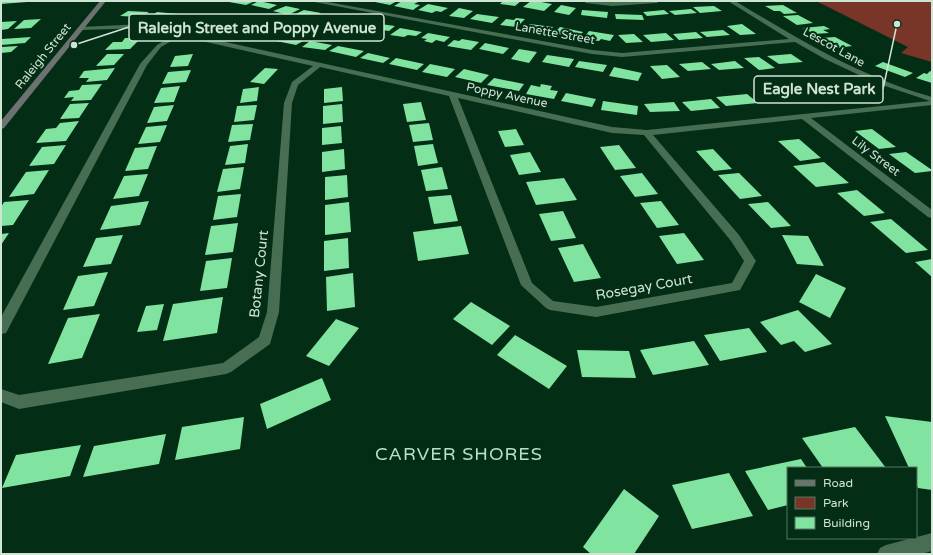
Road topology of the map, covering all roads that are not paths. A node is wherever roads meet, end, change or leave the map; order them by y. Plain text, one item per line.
1 (103, 1) edge
2 (312, 1) edge
3 (586, 1) edge
4 (657, 1) edge
5 (731, 1) edge
6 (82, 28) junction
7 (179, 34) junction
8 (796, 40) junction
9 (318, 65) junction
10 (454, 96) junction
11 (932, 99) edge
12 (932, 103) edge
13 (804, 117) junction
14 (1, 126) edge
15 (647, 133) junction
16 (932, 215) edge
17 (1, 329) edge
18 (1, 394) edge
19 (932, 542) edge
20 (886, 554) edge

1 - 6 street, Raleigh Street
2 - 8 street, Lanette Street
3 - 4 street
5 - 8 street, Lescot Lane
6 - 7 street, Poppy Avenue
6 - 14 street, Raleigh Street
7 - 9 street, Poppy Avenue
7 - 17 street
8 - 11 street, Lescot Lane
9 - 10 street, Poppy Avenue
9 - 18 street, Botany Court
10 - 15 street, Poppy Avenue
10 - 15 street, Rosegay Court
12 - 13 street, Poppy Avenue
13 - 15 street, Poppy Avenue
13 - 16 street, Lily Street
19 - 20 street

